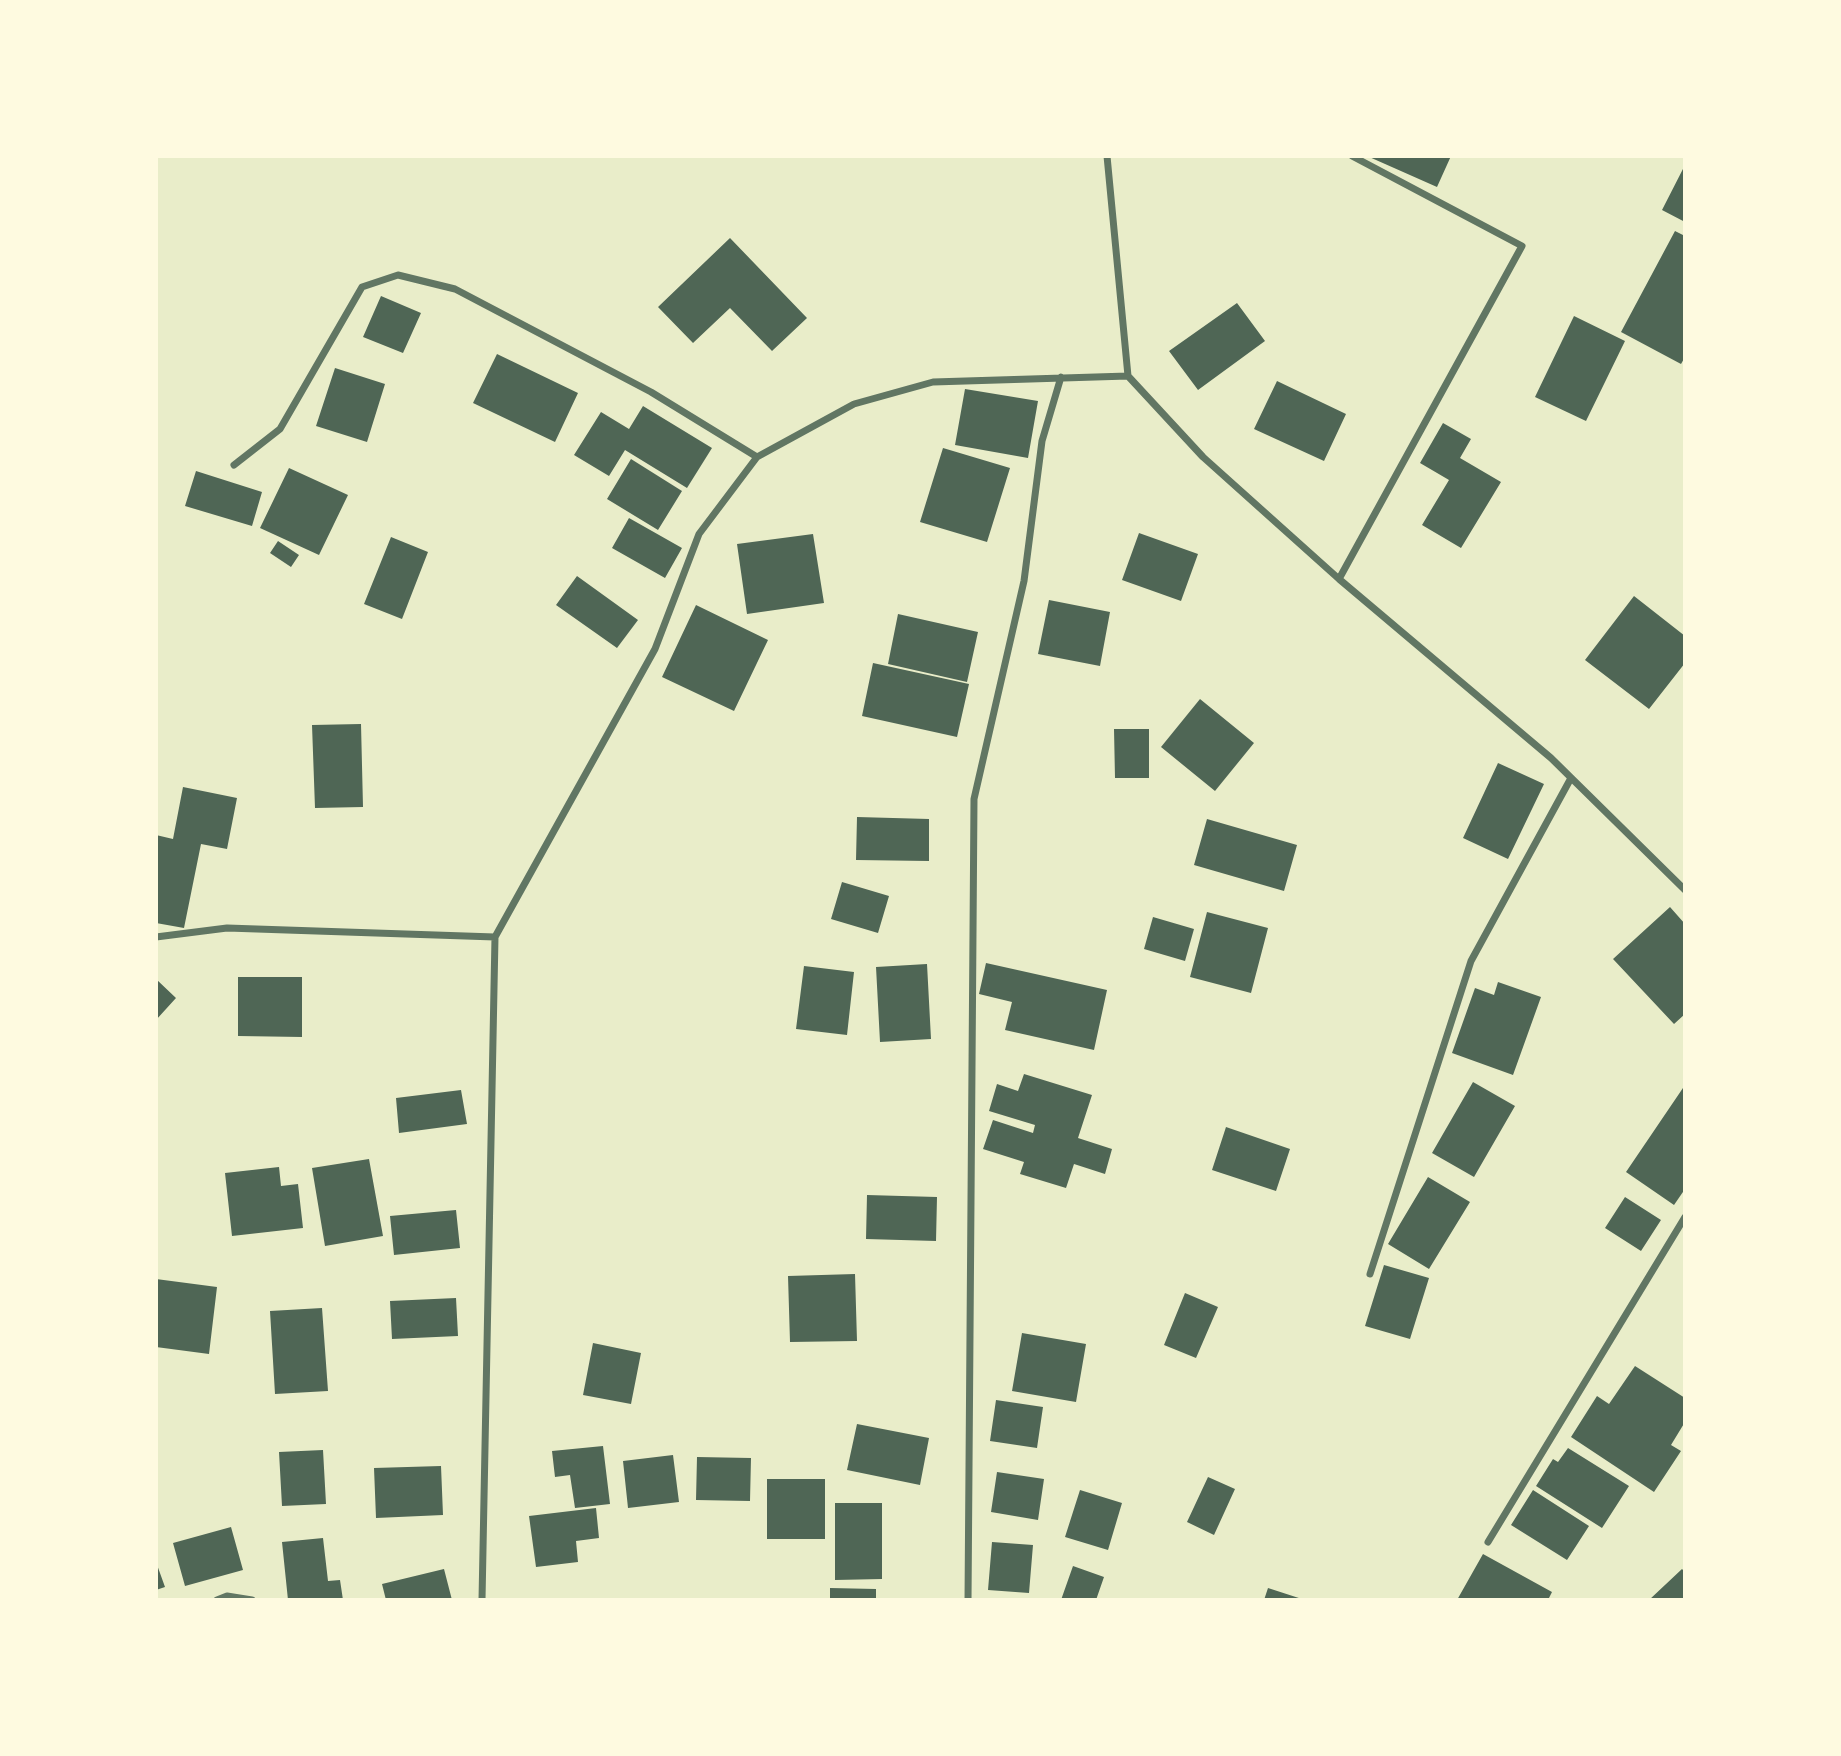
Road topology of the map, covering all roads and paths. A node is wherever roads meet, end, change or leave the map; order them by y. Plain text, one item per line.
1 (1107, 156) edge
2 (1352, 156) edge
3 (1128, 376) junction
4 (1061, 377) junction
5 (757, 457) junction
6 (234, 465) dead end
7 (1339, 579) junction
8 (1571, 778) junction
9 (1685, 890) edge
10 (156, 937) edge
11 (495, 937) junction
12 (1685, 1217) edge
13 (1370, 1274) dead end
14 (1488, 1542) dead end
15 (217, 1600) edge
16 (253, 1600) edge
17 (482, 1600) edge
18 (968, 1600) edge

1 - 3 street
2 - 7 street
3 - 4 street
3 - 7 street
4 - 5 street
4 - 18 street
5 - 6 street
5 - 11 street
7 - 8 street
8 - 9 street
8 - 13 street
10 - 11 street
11 - 17 street
12 - 14 street
15 - 16 street

